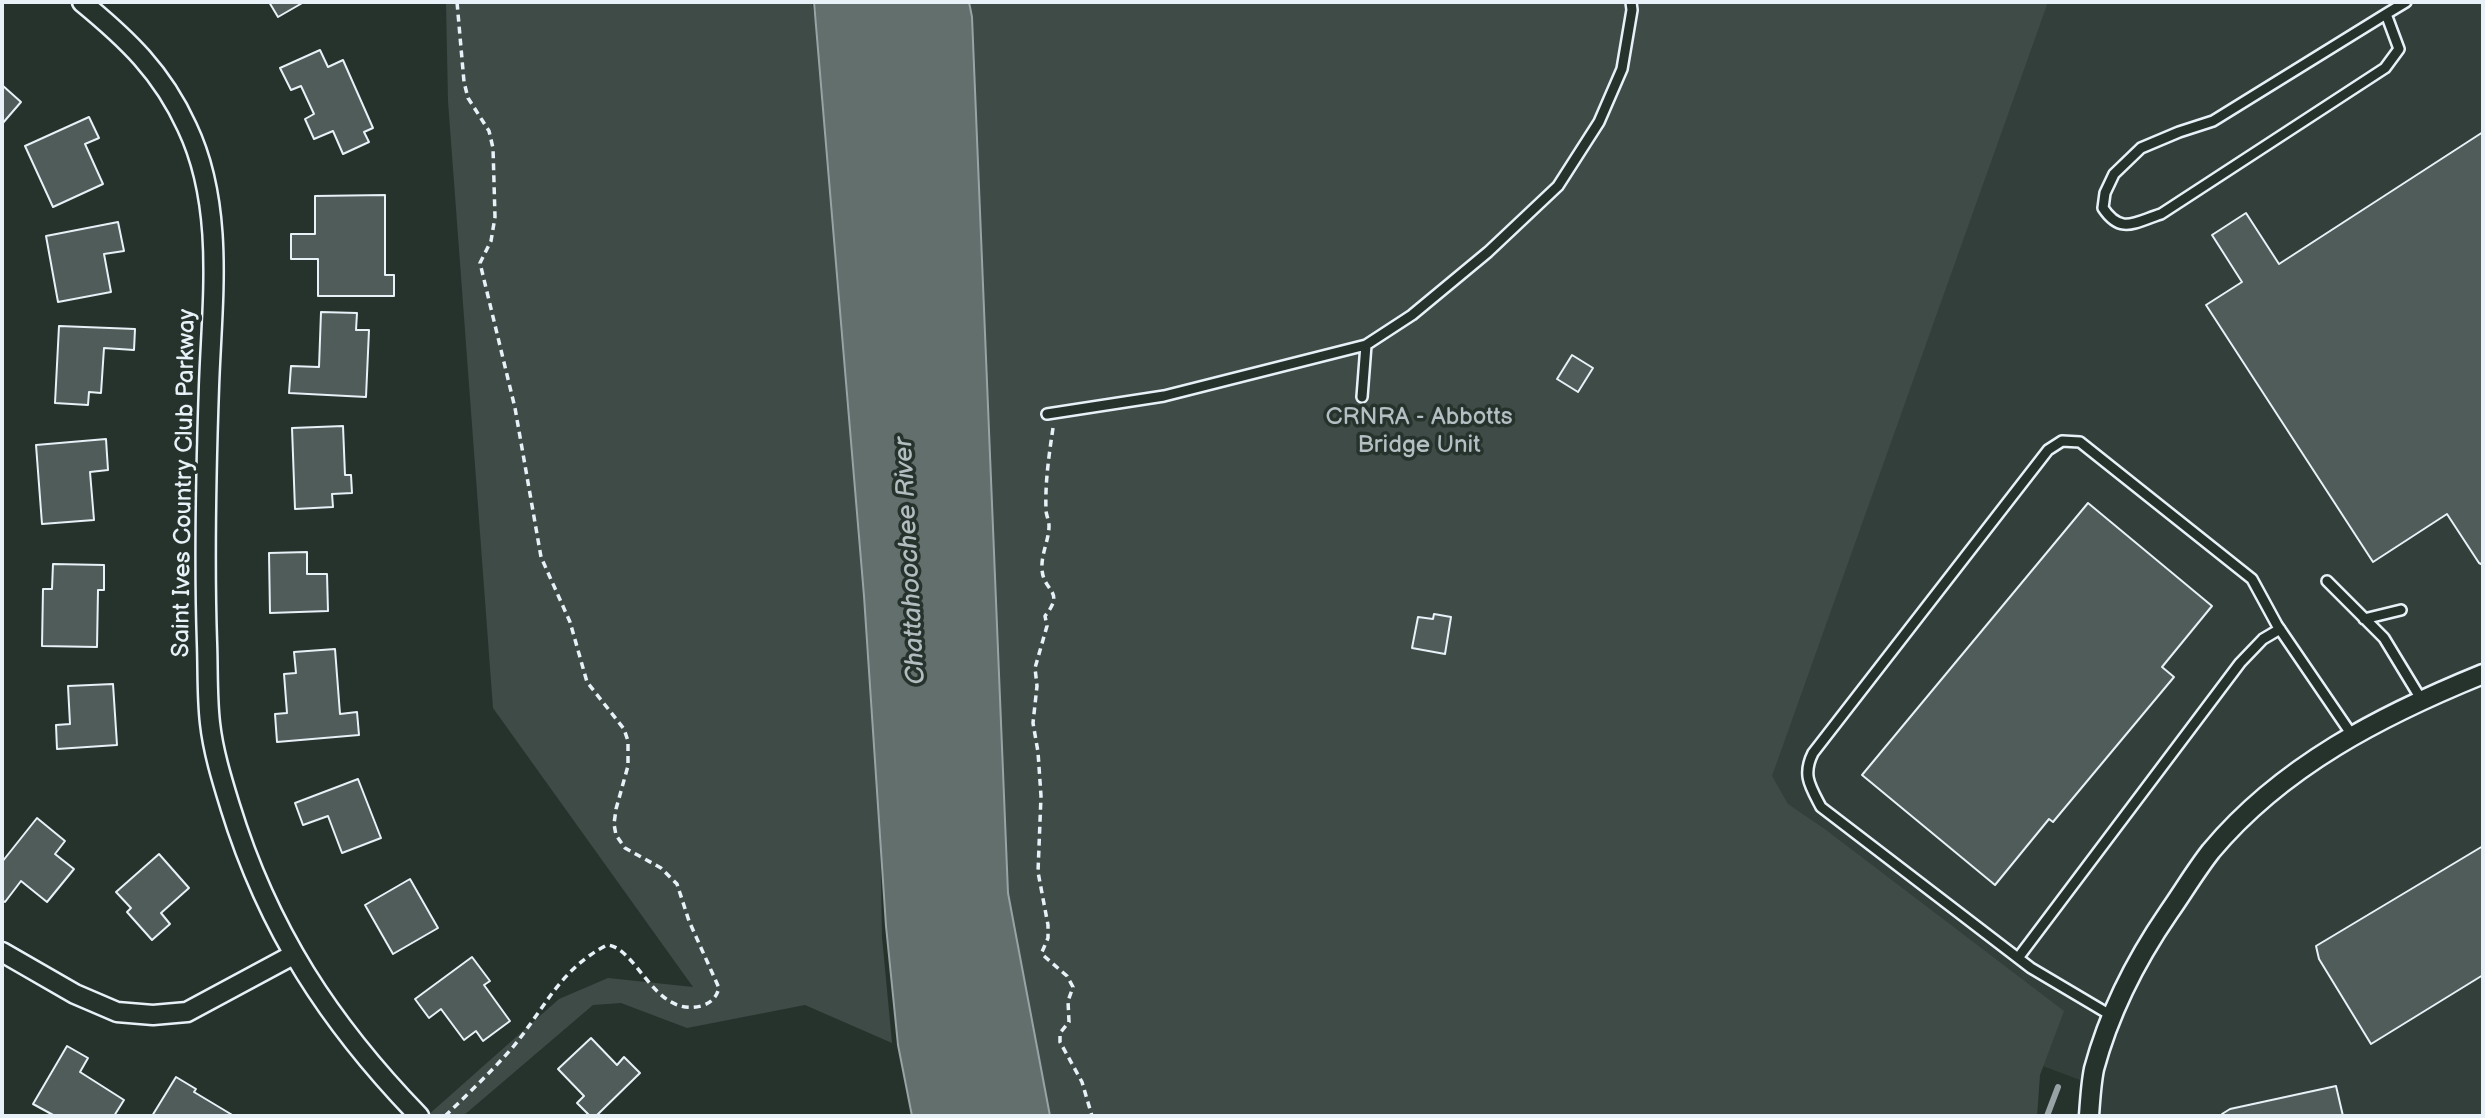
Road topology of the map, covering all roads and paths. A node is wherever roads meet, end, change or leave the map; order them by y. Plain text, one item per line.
1 (82, 2) edge
2 (457, 2) edge
3 (1631, 2) edge
4 (2406, 2) edge
5 (2386, 14) junction
6 (1366, 345) junction
7 (1362, 397) dead end
8 (1076, 410) junction
9 (1047, 415) dead end
10 (2327, 581) dead end
11 (2401, 610) dead end
12 (2364, 619) junction
13 (2280, 629) junction
14 (2483, 674) edge
15 (2421, 699) junction
16 (2352, 735) junction
17 (2, 952) edge
18 (293, 955) junction
19 (2018, 958) junction
20 (2112, 1016) junction
21 (419, 1116) edge
22 (444, 1116) edge
23 (1092, 1116) edge
24 (2089, 1116) edge

1 - 18 street, Saint Ives Country Club Parkway
2 - 22 path
3 - 6 lane
4 - 5 lane
5 - 5 lane
6 - 7 lane
6 - 8 lane
8 - 9 lane
8 - 23 path
10 - 12 lane
11 - 12 lane
12 - 15 lane
13 - 16 lane
13 - 19 lane
13 - 19 lane
14 - 15 street
15 - 16 street
16 - 20 street
17 - 18 street
18 - 21 street, Saint Ives Country Club Parkway
19 - 20 lane
20 - 24 street

